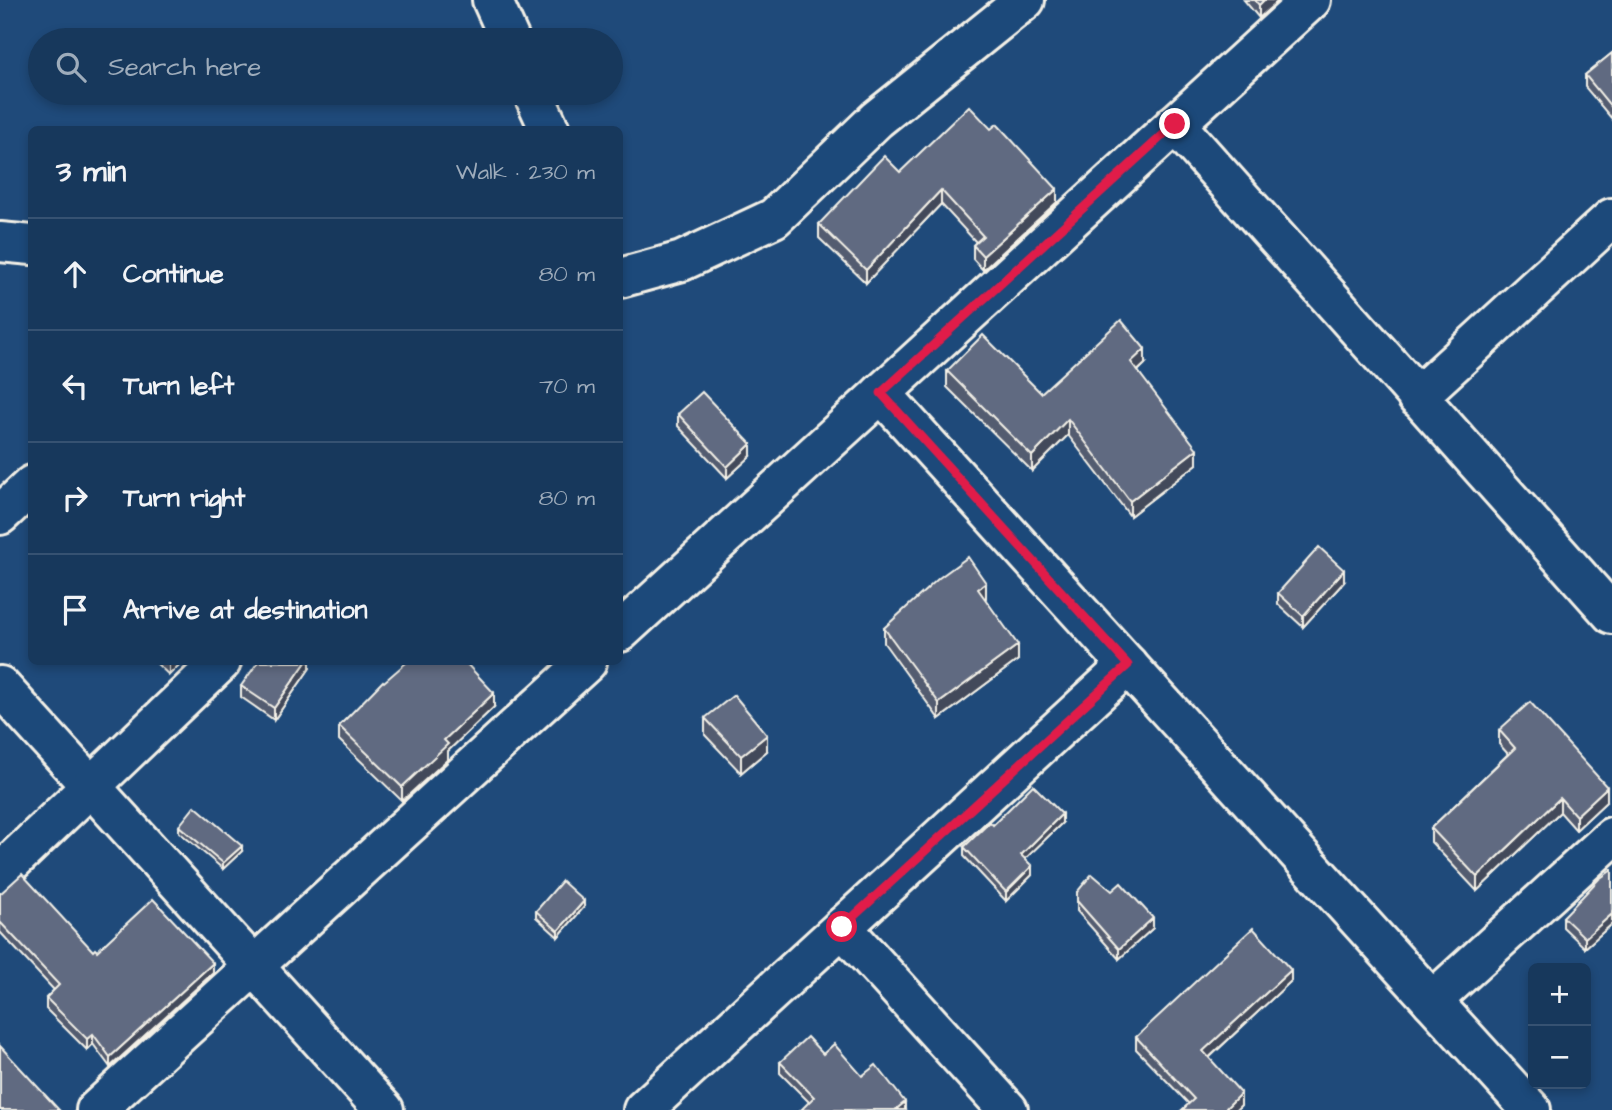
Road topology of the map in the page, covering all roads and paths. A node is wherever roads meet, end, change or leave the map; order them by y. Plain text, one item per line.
1 (492, 0) edge
2 (1026, 0) edge
3 (1311, 0) edge
4 (505, 28) edge
5 (539, 105) edge
6 (1175, 124) junction
7 (548, 126) edge
8 (1606, 234) edge
9 (0, 242) edge
10 (28, 244) edge
11 (623, 276) edge
12 (881, 393) junction
13 (1417, 397) junction
14 (28, 489) edge
15 (0, 515) edge
16 (1612, 614) edge
17 (623, 629) edge
18 (218, 665) edge
19 (584, 665) edge
20 (1128, 665) junction
21 (0, 686) edge
22 (91, 786) junction
23 (1612, 837) edge
24 (0, 873) edge
25 (842, 927) junction
26 (254, 966) junction
27 (1432, 1002) junction
28 (96, 1110) edge
29 (384, 1110) edge
30 (643, 1110) edge
31 (1007, 1110) edge
32 (1531, 1110) edge

1 - 4 street
2 - 11 street
3 - 6 street
5 - 7 street
6 - 12 street
6 - 13 street
8 - 13 street
9 - 10 street
12 - 17 street
12 - 20 street
13 - 16 street
14 - 15 street
18 - 22 street
19 - 26 street
20 - 25 street
20 - 27 street
21 - 22 street
22 - 24 street
22 - 26 street
23 - 27 street
25 - 30 street
25 - 31 street
26 - 28 street
26 - 29 street
27 - 32 street

